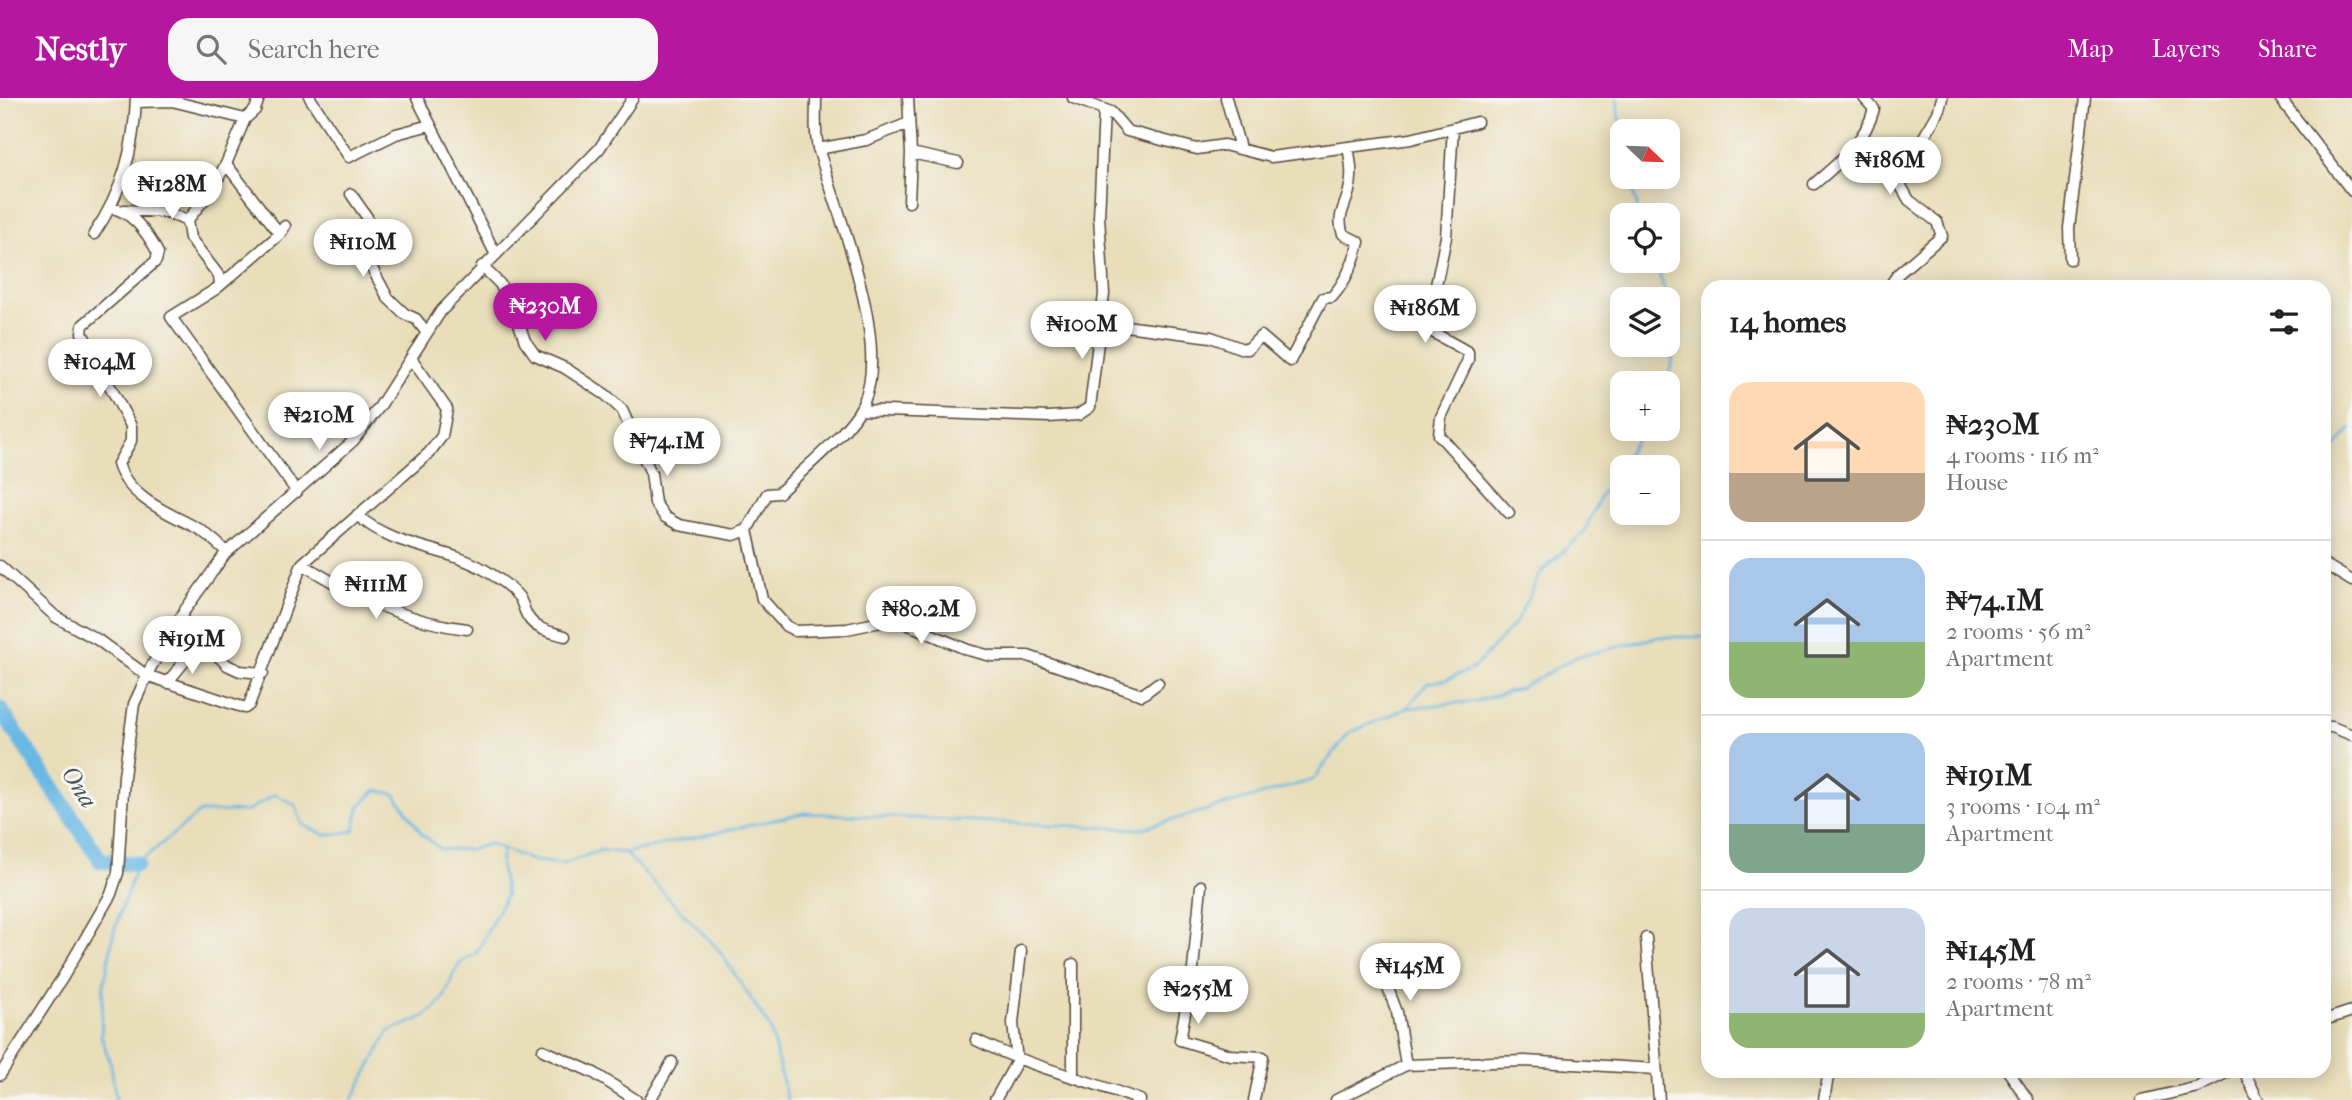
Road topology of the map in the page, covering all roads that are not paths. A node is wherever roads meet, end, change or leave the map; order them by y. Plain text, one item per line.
1 (259, 98) edge
2 (310, 98) edge
3 (416, 98) edge
4 (633, 98) edge
5 (816, 98) edge
6 (908, 98) edge
7 (1073, 98) edge
8 (1226, 98) edge
9 (1864, 98) edge
10 (1942, 98) edge
11 (2085, 98) edge
12 (2280, 98) edge
13 (136, 100) edge
14 (1104, 110) junction
15 (245, 119) junction
16 (1477, 122) dead end
17 (909, 123) junction
18 (430, 125) junction
19 (1453, 128) junction
20 (1348, 147) junction
21 (1240, 148) junction
22 (818, 149) junction
23 (911, 153) junction
24 (958, 163) dead end
25 (226, 164) junction
26 (1814, 184) dead end
27 (2352, 191) edge
28 (351, 194) dead end
29 (909, 202) dead end
30 (112, 208) junction
31 (124, 210) junction
32 (187, 221) junction
33 (94, 234) dead end
34 (496, 255) junction
35 (2070, 259) dead end
36 (482, 266) junction
37 (1894, 280) edge
38 (220, 285) junction
39 (1102, 323) junction
40 (427, 333) junction
41 (411, 358) junction
42 (860, 410) junction
43 (297, 492) junction
44 (1508, 513) dead end
45 (357, 515) junction
46 (747, 530) junction
47 (228, 552) junction
48 (302, 564) junction
49 (0, 566) edge
50 (2331, 568) edge
51 (2352, 581) edge
52 (467, 629) dead end
53 (171, 632) junction
54 (565, 636) dead end
55 (196, 647) junction
56 (262, 673) junction
57 (146, 675) junction
58 (167, 683) junction
59 (1158, 683) dead end
60 (2331, 727) edge
61 (2352, 735) edge
62 (1201, 886) dead end
63 (1646, 938) dead end
64 (1021, 950) dead end
65 (1374, 952) dead end
66 (1073, 964) dead end
67 (2352, 1011) edge
68 (2331, 1018) edge
69 (976, 1040) dead end
70 (543, 1050) dead end
71 (1017, 1060) junction
72 (673, 1062) dead end
73 (1406, 1065) junction
74 (1655, 1069) junction
75 (1073, 1074) junction
76 (0, 1076) edge
77 (1828, 1078) edge
78 (2013, 1078) edge
79 (2216, 1078) edge
80 (2247, 1078) edge
81 (2177, 1095) edge
82 (636, 1100) edge
83 (650, 1100) edge
84 (995, 1100) edge
85 (1140, 1100) edge
86 (1254, 1100) edge
87 (1336, 1100) edge
88 (1660, 1100) edge
89 (1824, 1100) edge
90 (2028, 1100) edge
91 (2141, 1100) edge
92 (2258, 1100) edge

1 - 15 street
2 - 18 street
3 - 18 street
4 - 34 street
5 - 22 street
6 - 17 street
7 - 14 street
8 - 21 street
9 - 26 street
10 - 37 street
11 - 35 street
12 - 27 street
13 - 15 street
13 - 30 street
14 - 21 street
14 - 39 street
15 - 25 street
16 - 19 street
17 - 22 street
17 - 23 street
18 - 34 street
19 - 20 street
19 - 44 street
20 - 21 street
20 - 39 street
22 - 42 street
23 - 24 street
23 - 29 street
25 - 32 street
25 - 38 street
28 - 40 street
30 - 31 street
30 - 33 street
31 - 32 street
31 - 47 street
32 - 38 street
34 - 36 street
36 - 40 street
36 - 46 street
38 - 43 street
39 - 42 street
40 - 41 street
41 - 43 street
41 - 45 street
42 - 46 street
43 - 47 street
45 - 48 street
45 - 54 street
46 - 59 street
47 - 53 street
48 - 52 street
48 - 56 street
49 - 57 street
50 - 51 street
53 - 55 street
53 - 57 street
55 - 56 street
55 - 58 street
56 - 58 street
57 - 58 street
57 - 76 street
60 - 61 street
62 - 86 street
63 - 74 street
64 - 71 street
65 - 73 street
66 - 75 street
67 - 68 street
69 - 71 street
70 - 82 street
71 - 75 street
71 - 84 street
72 - 83 street
73 - 74 street
73 - 87 street
74 - 88 street
75 - 85 street
77 - 89 street
78 - 90 street
79 - 81 street
80 - 92 street
81 - 91 street

